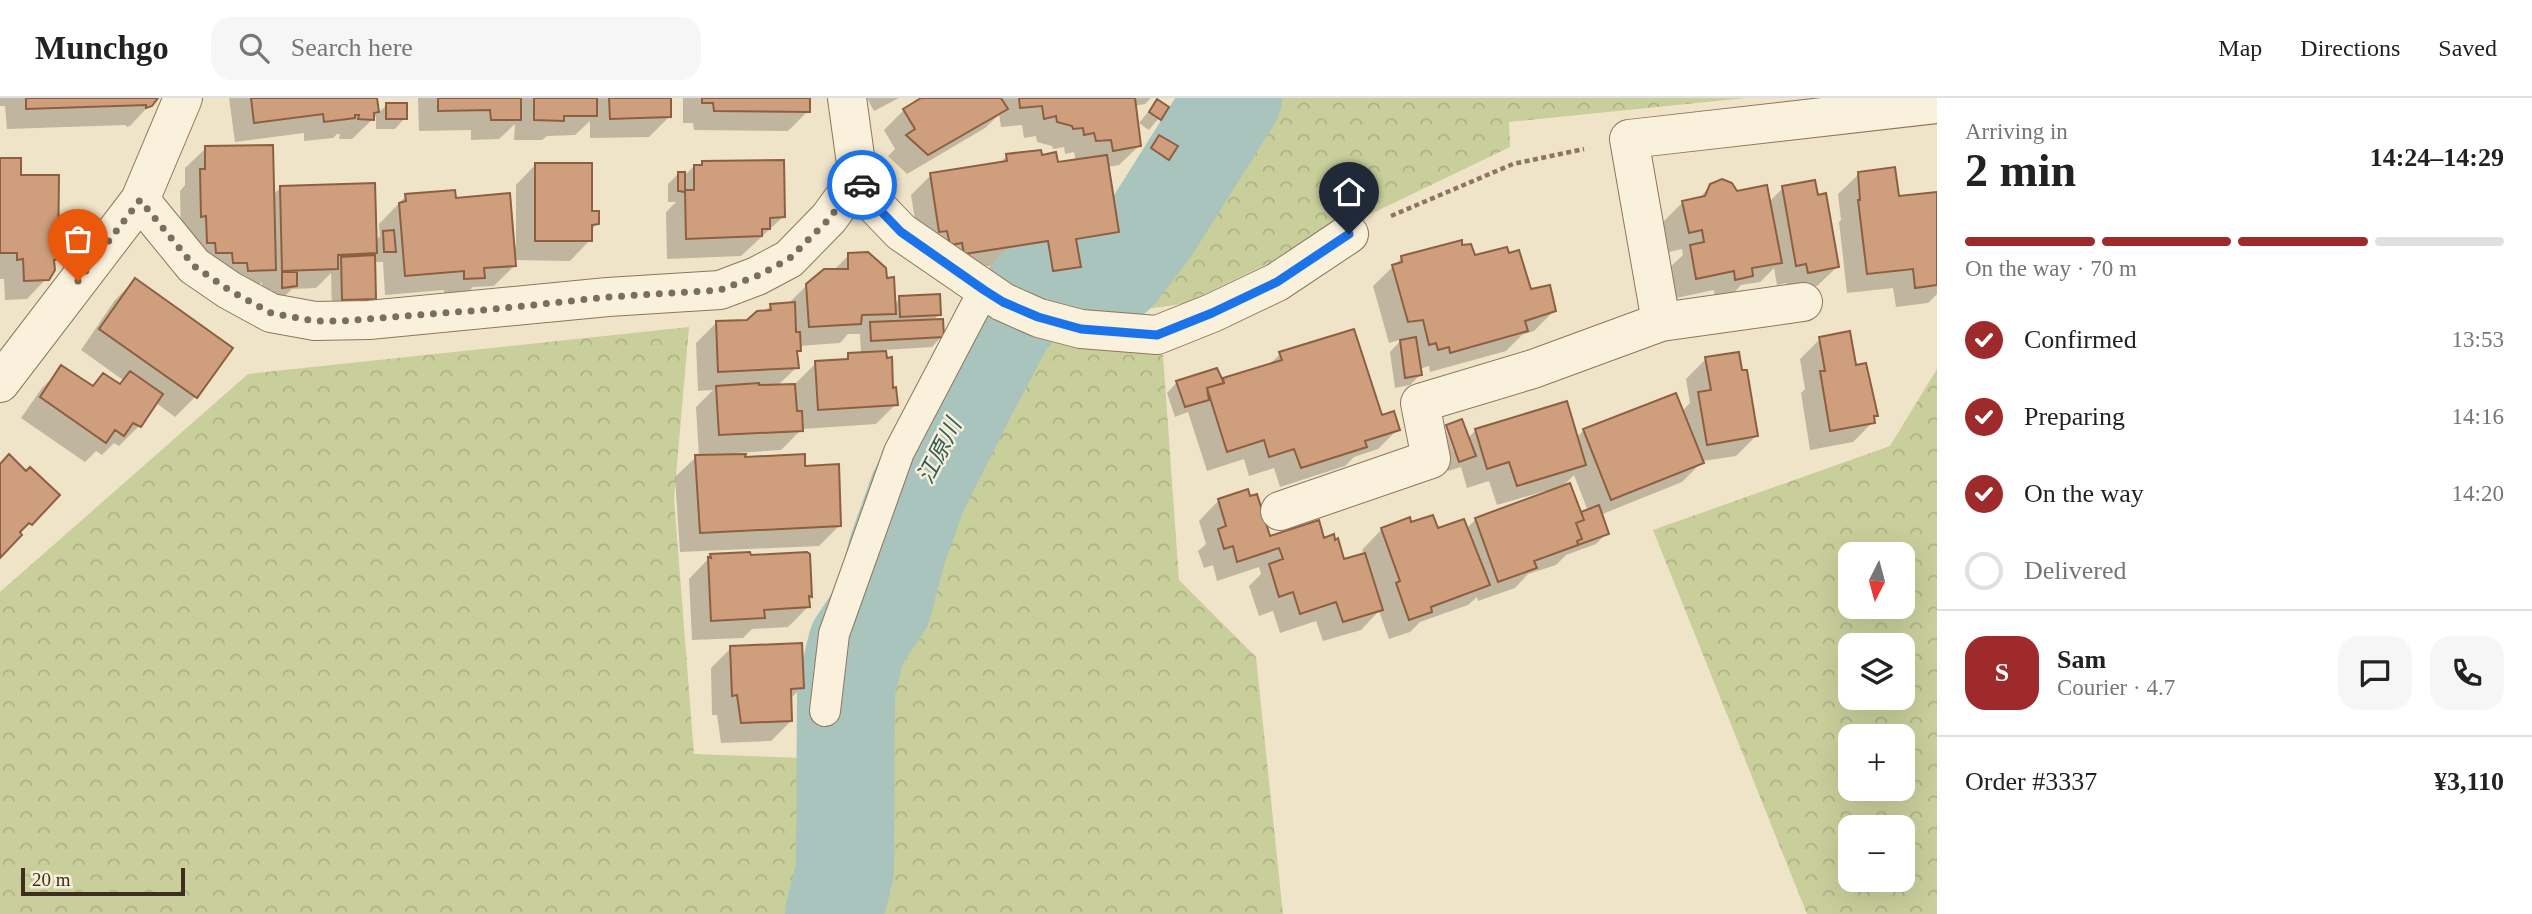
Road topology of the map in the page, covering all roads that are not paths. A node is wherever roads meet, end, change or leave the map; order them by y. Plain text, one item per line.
1 (183, 98) edge
2 (847, 98) edge
3 (1937, 104) edge
4 (858, 178) junction
5 (140, 200) junction
6 (1349, 234) road end
7 (993, 296) junction
8 (1803, 302) dead end
9 (1661, 322) junction
10 (0, 383) edge
11 (1280, 511) dead end
12 (825, 711) dead end

1 - 5 street
2 - 4 street
3 - 9 street
4 - 5 street
4 - 7 street
5 - 10 street
6 - 7 street
7 - 12 lane
8 - 9 street
9 - 11 street

